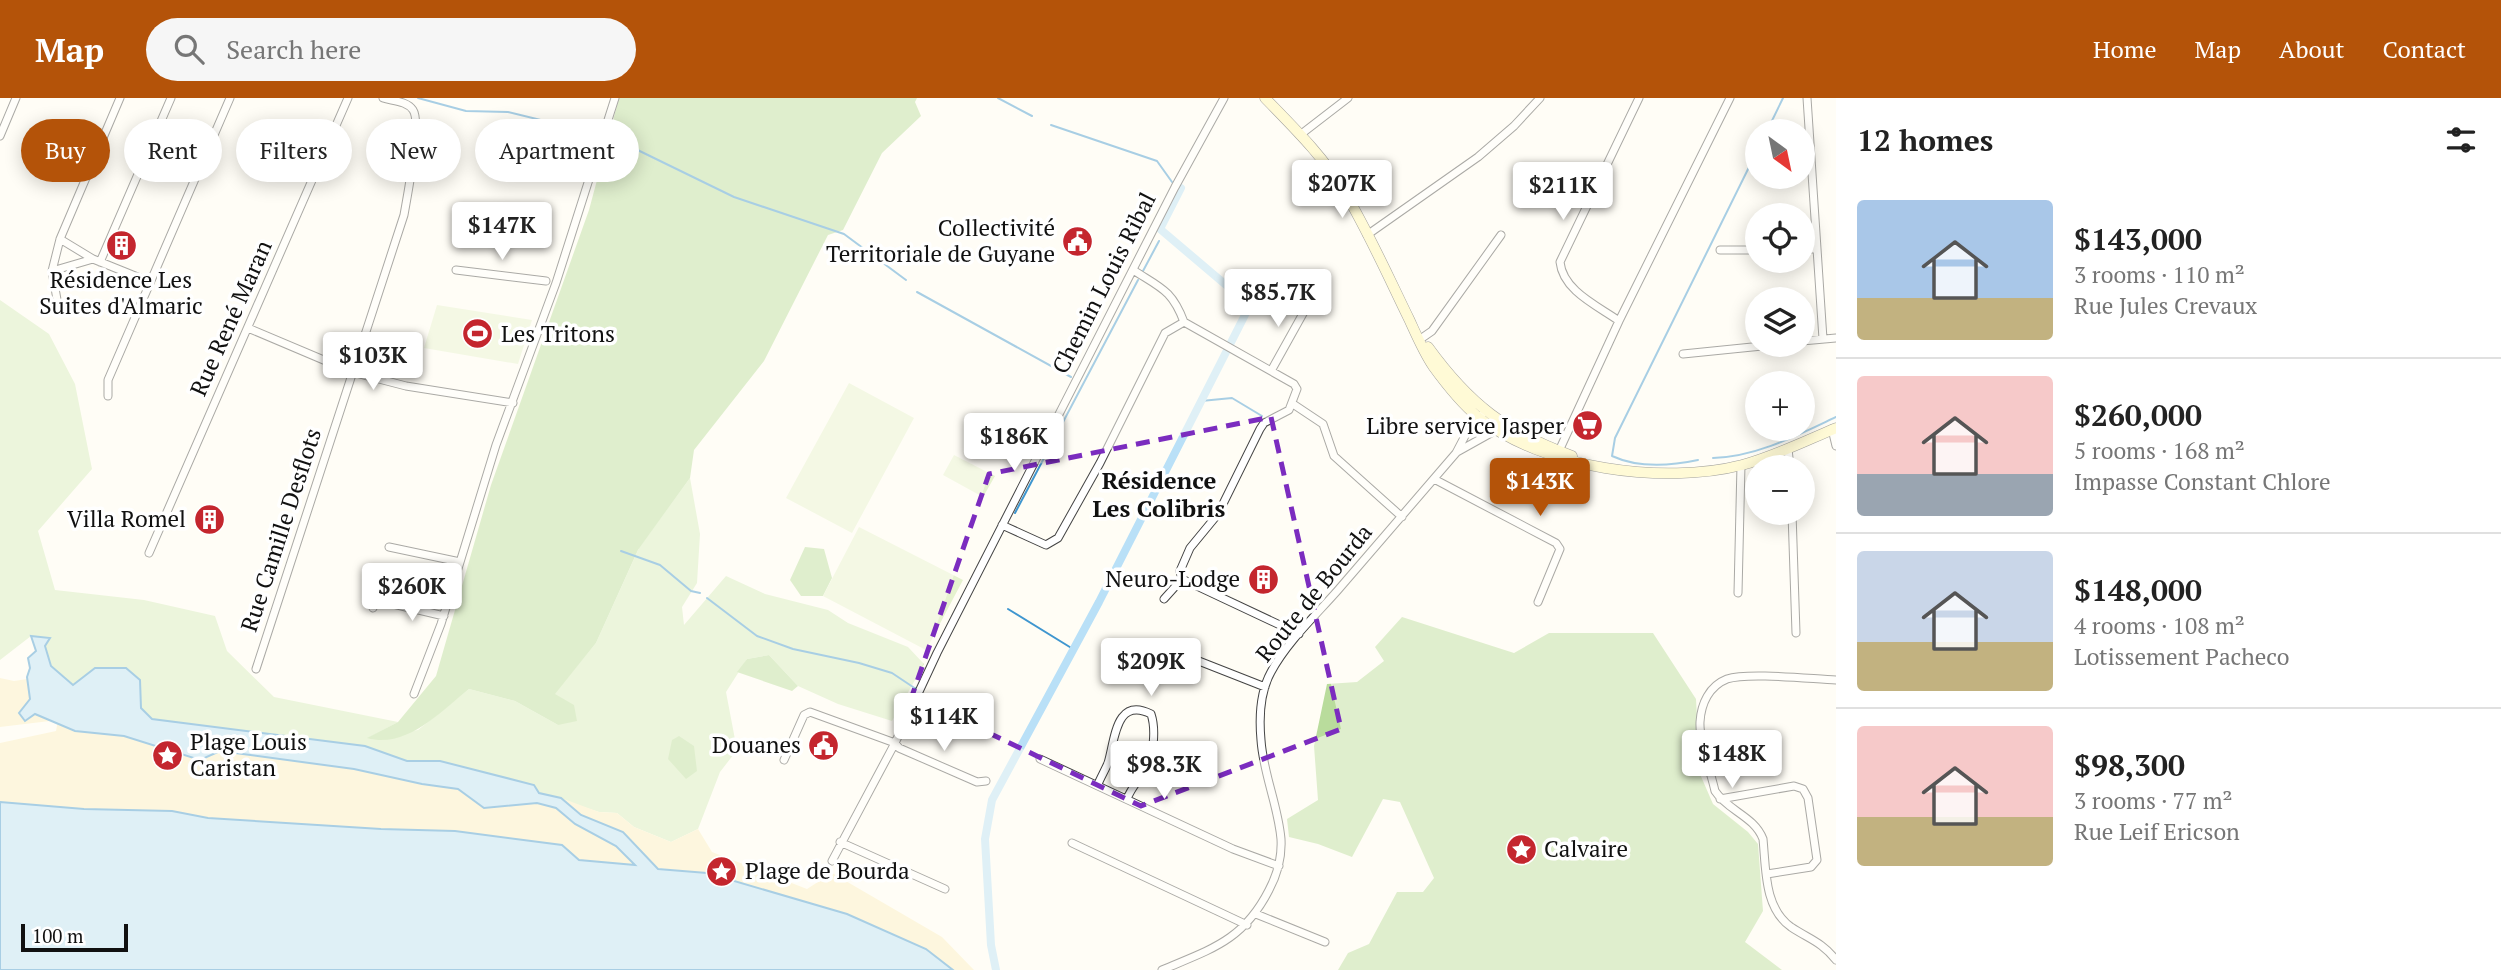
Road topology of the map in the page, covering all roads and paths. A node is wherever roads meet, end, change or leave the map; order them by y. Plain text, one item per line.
1 (16, 98) edge
2 (120, 98) edge
3 (171, 98) edge
4 (230, 98) edge
5 (348, 98) edge
6 (383, 98) edge
7 (615, 98) edge
8 (1224, 98) edge
9 (1265, 98) edge
10 (1348, 98) edge
11 (1540, 98) edge
12 (1639, 98) edge
13 (1730, 98) edge
14 (1808, 98) edge
15 (1300, 135) junction
16 (0, 136) edge
17 (1367, 235) junction
18 (1502, 235) dead end
19 (60, 239) junction
20 (1817, 249) joint
21 (1720, 250) dead end
22 (1745, 250) edge
23 (97, 260) junction
24 (456, 270) dead end
25 (1133, 270) junction
26 (51, 271) junction
27 (546, 281) dead end
28 (150, 282) junction
29 (1310, 301) dead end
30 (59, 311) dead end
31 (1619, 321) junction
32 (1184, 323) junction
33 (248, 328) junction
34 (1836, 338) edge
35 (1823, 339) junction
36 (1419, 340) junction
37 (1815, 340) edge
38 (1745, 348) edge
39 (1683, 354) dead end
40 (1271, 371) junction
41 (352, 372) junction
42 (108, 396) dead end
43 (513, 403) junction
44 (1293, 404) junction
45 (1482, 414) junction
46 (1496, 424) junction
47 (1834, 428) edge
48 (1836, 446) edge
49 (1788, 449) junction
50 (1456, 453) junction
51 (1557, 454) junction
52 (1789, 455) edge
53 (1741, 465) junction
54 (1434, 479) junction
55 (1402, 517) junction
56 (1002, 525) junction
57 (1792, 525) edge
58 (389, 547) dead end
59 (149, 553) dead end
60 (460, 562) junction
61 (1182, 579) junction
62 (1738, 593) dead end
63 (1164, 599) dead end
64 (1538, 601) dead end
65 (373, 608) dead end
66 (444, 616) junction
67 (1299, 634) junction
68 (1796, 634) dead end
69 (1158, 645) dead end
70 (256, 670) dead end
71 (1836, 680) edge
72 (1265, 687) junction
73 (414, 694) dead end
74 (895, 743) junction
75 (1040, 759) dead end
76 (784, 760) dead end
77 (986, 781) dead end
78 (1097, 784) junction
79 (1127, 799) junction
80 (1720, 799) junction
81 (840, 842) junction
82 (1072, 844) dead end
83 (832, 861) dead end
84 (1279, 866) junction
85 (1767, 874) junction
86 (946, 889) dead end
87 (1256, 914) junction
88 (1247, 925) junction
89 (1325, 942) dead end
90 (1836, 960) edge
91 (1162, 970) edge

1 - 16 street
2 - 19 street
3 - 23 street
4 - 28 street
5 - 33 street, Rue René Maran
6 - 41 street, Rue Camille Desflots
7 - 43 street
8 - 25 street, Chemin Louis Ribal
9 - 15 main road
10 - 15 street
11 - 17 street
12 - 31 street
13 - 31 street
14 - 20 street
15 - 17 main road
17 - 36 main road
18 - 36 street
19 - 23 street
19 - 26 street
20 - 35 street
21 - 22 street
23 - 26 street
23 - 28 street
24 - 27 street
25 - 32 street
25 - 56 street, Chemin Louis Ribal
26 - 30 street
28 - 42 street
29 - 40 street
31 - 51 street
32 - 40 street
32 - 56 street
33 - 41 street
33 - 59 street, Rue René Maran
34 - 35 street
35 - 37 street
36 - 45 main road
38 - 39 street
40 - 44 street
41 - 43 street
41 - 70 street, Rue Camille Desflots
43 - 60 street
44 - 55 street
44 - 61 street
45 - 46 main road
45 - 50 street, Route de Bourda
46 - 50 street, Route de Bourda
46 - 51 main road
47 - 48 street
47 - 49 main road
49 - 52 street
49 - 53 main road
50 - 54 street, Route de Bourda
51 - 53 main road
53 - 62 street
54 - 55 street, Route de Bourda
54 - 64 street
55 - 67 street, Route de Bourda
56 - 74 street, Chemin Louis Ribal
57 - 68 street
58 - 60 street
60 - 66 street
61 - 63 street
61 - 67 street
65 - 66 street
66 - 73 street
67 - 72 street, Route de Bourda
69 - 72 street
71 - 80 street
72 - 84 street, Route de Bourda
74 - 76 street
74 - 77 street
74 - 81 street, Chemin Louis Ribal
75 - 78 street
78 - 79 street
78 - 79 street
79 - 84 street
80 - 85 street
80 - 85 street
81 - 83 street, Chemin Louis Ribal
81 - 86 street
82 - 88 street
84 - 87 street, Route de Bourda
85 - 90 street
87 - 88 street, Route de Bourda
87 - 89 street
88 - 91 street, Route de Bourda

